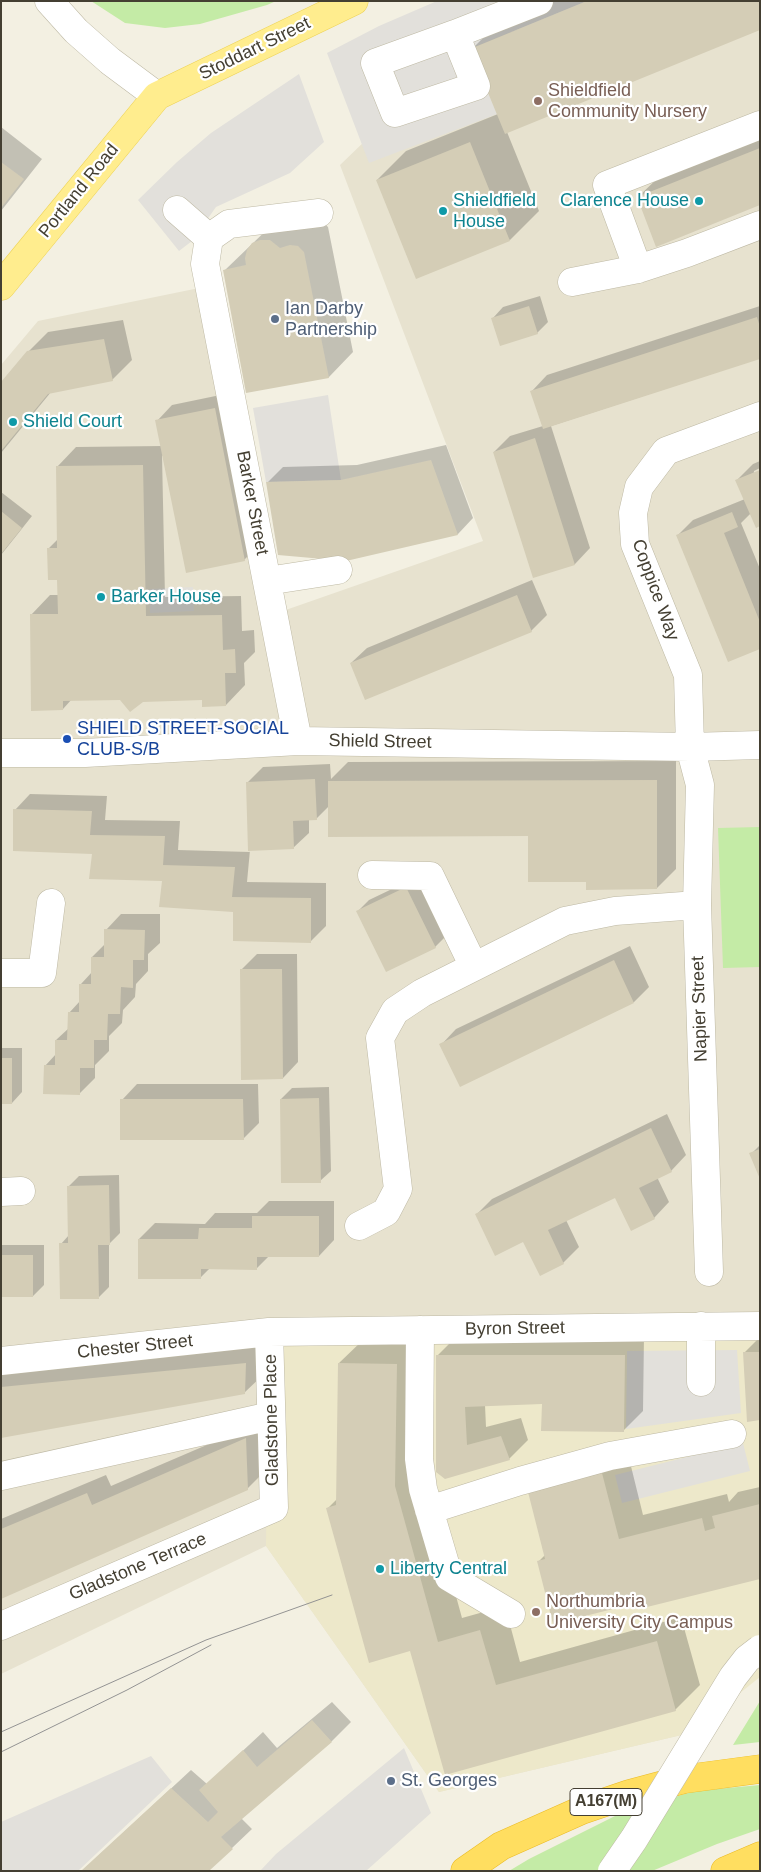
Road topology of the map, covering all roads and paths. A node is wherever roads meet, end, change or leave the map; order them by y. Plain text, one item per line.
1 (49, 1) edge
2 (354, 1) edge
3 (539, 1) edge
4 (488, 11) edge
5 (455, 34) dead end
6 (157, 96) junction
7 (760, 124) edge
8 (177, 210) dead end
9 (319, 213) dead end
10 (760, 225) edge
11 (207, 251) junction
12 (638, 269) junction
13 (572, 282) dead end
14 (1, 286) edge
15 (760, 416) edge
16 (338, 570) dead end
17 (267, 581) junction
18 (298, 741) junction
19 (760, 745) edge
20 (690, 747) junction
21 (1, 753) edge
22 (372, 875) dead end
23 (51, 903) dead end
24 (698, 906) junction
25 (474, 967) junction
26 (1, 973) edge
27 (359, 1226) dead end
28 (709, 1272) dead end
29 (701, 1326) junction
30 (760, 1326) edge
31 (420, 1330) junction
32 (269, 1332) junction
33 (1, 1361) edge
34 (701, 1382) dead end
35 (271, 1416) junction
36 (732, 1434) dead end
37 (1, 1476) edge
38 (274, 1508) joint
39 (429, 1510) junction
40 (511, 1614) dead end
41 (1, 1626) edge
42 (760, 1649) edge
43 (760, 1769) edge
44 (760, 1856) edge
45 (465, 1871) edge
46 (612, 1871) edge
47 (725, 1871) edge

1 - 6 street
2 - 6 main road, Stoddart Street
3 - 4 street
4 - 5 street
6 - 14 main road, Portland Road
7 - 12 street
8 - 11 street
9 - 11 street
10 - 12 street
11 - 17 street, Barker Street
12 - 13 street
15 - 20 street, Coppice Way
16 - 17 street
17 - 18 street, Barker Street
18 - 20 street, Shield Street
18 - 21 street, Shield Street
19 - 20 street, Shield Street
20 - 24 street, Napier Street
22 - 25 street
23 - 26 street
24 - 25 street
24 - 28 street, Napier Street
25 - 27 street
29 - 30 street, Byron Street
29 - 31 street, Byron Street
29 - 34 street
31 - 32 street, Byron Street
31 - 39 street
32 - 33 street, Chester Street
32 - 35 street, Gladstone Place
35 - 37 street
35 - 38 street, Gladstone Place
36 - 39 street
38 - 41 street, Gladstone Terrace
39 - 40 street
42 - 46 street, bridge
43 - 45 highway, A167(M)
44 - 47 highway

